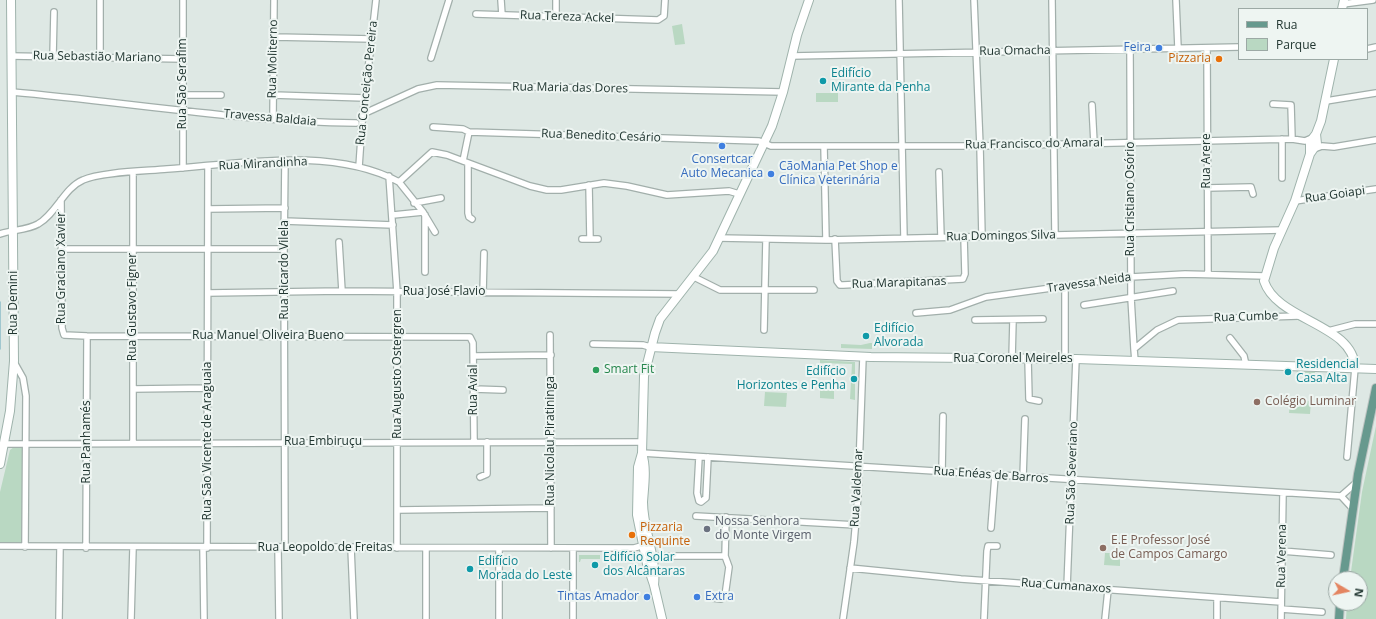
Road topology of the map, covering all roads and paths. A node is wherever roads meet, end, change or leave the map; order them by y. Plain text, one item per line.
1 (11, 0) edge
2 (100, 0) edge
3 (183, 0) edge
4 (274, 0) edge
5 (376, 0) edge
6 (449, 0) edge
7 (501, 0) edge
8 (556, 0) edge
9 (665, 0) edge
10 (809, 0) edge
11 (899, 0) edge
12 (974, 0) edge
13 (1052, 0) edge
14 (1176, 0) edge
15 (1373, 0) edge
16 (1343, 4) edge
17 (54, 12) dead end
18 (476, 14) dead end
19 (502, 15) junction
20 (556, 17) junction
21 (274, 37) junction
22 (372, 39) junction
23 (1238, 47) edge
24 (1178, 48) junction
25 (1207, 48) junction
26 (1130, 49) junction
27 (1053, 51) junction
28 (976, 52) junction
29 (900, 54) junction
30 (10, 56) junction
31 (53, 56) junction
32 (792, 56) junction
33 (100, 58) junction
34 (431, 58) dead end
35 (183, 59) junction
36 (1334, 60) edge
37 (12, 92) junction
38 (783, 92) junction
39 (1376, 93) edge
40 (183, 95) junction
41 (220, 95) dead end
42 (273, 95) junction
43 (365, 98) junction
44 (1326, 101) junction
45 (1274, 104) dead end
46 (1092, 105) dead end
47 (183, 112) junction
48 (363, 114) junction
49 (273, 118) junction
50 (356, 123) dead end
51 (433, 127) dead end
52 (469, 132) junction
53 (1282, 139) junction
54 (1292, 139) junction
55 (1376, 140) edge
56 (1208, 141) junction
57 (764, 143) junction
58 (1094, 143) junction
59 (1131, 143) junction
60 (1313, 143) junction
61 (1054, 144) junction
62 (824, 146) junction
63 (902, 146) junction
64 (980, 146) junction
65 (285, 160) junction
66 (466, 162) junction
67 (208, 166) junction
68 (360, 167) junction
69 (183, 168) junction
70 (133, 172) junction
71 (939, 172) dead end
72 (389, 176) junction
73 (1282, 178) dead end
74 (399, 182) junction
75 (589, 185) junction
76 (1207, 188) junction
77 (1376, 189) edge
78 (739, 194) junction
79 (1253, 194) dead end
80 (441, 198) dead end
81 (61, 200) junction
82 (1295, 201) junction
83 (414, 202) junction
84 (285, 208) junction
85 (208, 209) junction
86 (424, 213) junction
87 (393, 215) junction
88 (472, 219) dead end
89 (284, 221) junction
90 (394, 225) junction
91 (13, 230) junction
92 (1282, 230) junction
93 (1208, 231) junction
94 (435, 232) dead end
95 (1, 234) edge
96 (1055, 235) junction
97 (1132, 235) junction
98 (941, 237) junction
99 (964, 237) junction
100 (982, 237) junction
101 (720, 238) junction
102 (904, 238) junction
103 (582, 239) dead end
104 (590, 239) junction
105 (598, 239) dead end
106 (835, 239) junction
107 (766, 240) junction
108 (826, 240) junction
109 (339, 242) dead end
110 (62, 249) junction
111 (133, 249) junction
112 (208, 249) junction
113 (284, 249) junction
114 (484, 252) dead end
115 (425, 272) dead end
116 (1208, 274) junction
117 (1265, 276) junction
118 (694, 277) junction
119 (1131, 277) junction
120 (1065, 286) junction
121 (814, 290) dead end
122 (284, 291) junction
123 (342, 291) junction
124 (1173, 291) dead end
125 (397, 292) junction
126 (765, 292) junction
127 (208, 293) junction
128 (483, 293) junction
129 (680, 294) junction
130 (1131, 298) junction
131 (1084, 305) dead end
132 (916, 313) dead end
133 (1298, 316) junction
134 (1043, 319) dead end
135 (975, 320) dead end
136 (1013, 320) junction
137 (1376, 324) edge
138 (764, 330) dead end
139 (1328, 331) junction
140 (64, 335) joint
141 (550, 335) dead end
142 (87, 336) junction
143 (133, 336) junction
144 (208, 336) junction
145 (285, 336) junction
146 (398, 336) junction
147 (471, 338) joint
148 (1230, 338) dead end
149 (593, 344) dead end
150 (650, 347) junction
151 (1134, 349) junction
152 (551, 355) junction
153 (474, 356) junction
154 (863, 357) junction
155 (1012, 359) junction
156 (1028, 359) junction
157 (1065, 359) junction
158 (1076, 359) junction
159 (14, 361) junction
160 (1135, 362) junction
161 (1246, 365) junction
162 (1355, 368) junction
163 (1376, 369) edge
164 (208, 388) junction
165 (1376, 388) edge
166 (133, 389) junction
167 (474, 389) junction
168 (502, 390) dead end
169 (1039, 401) dead end
170 (943, 416) dead end
171 (1025, 419) dead end
172 (133, 442) junction
173 (208, 442) junction
174 (286, 442) junction
175 (474, 442) junction
176 (487, 442) junction
177 (551, 442) junction
178 (642, 442) junction
179 (26, 443) junction
180 (88, 443) junction
181 (398, 443) junction
182 (5, 444) junction
183 (642, 453) junction
184 (698, 457) junction
185 (708, 457) junction
186 (1347, 457) dead end
187 (0, 464) edge
188 (860, 466) junction
189 (942, 472) junction
190 (995, 476) junction
191 (480, 477) dead end
192 (1023, 478) junction
193 (1072, 481) junction
194 (1357, 482) junction
195 (1283, 493) junction
196 (1341, 496) junction
197 (551, 508) junction
198 (398, 510) junction
199 (1353, 510) junction
200 (696, 516) dead end
201 (726, 517) junction
202 (856, 525) junction
203 (991, 528) dead end
204 (646, 545) junction
205 (0, 546) edge
206 (996, 546) dead end
207 (25, 547) junction
208 (60, 548) junction
209 (86, 548) junction
210 (133, 548) junction
211 (205, 548) junction
212 (278, 548) junction
213 (285, 548) junction
214 (351, 548) junction
215 (397, 548) junction
216 (426, 548) junction
217 (499, 548) junction
218 (551, 548) junction
219 (573, 548) junction
220 (1282, 551) junction
221 (1331, 555) dead end
222 (651, 556) junction
223 (725, 556) junction
224 (850, 568) junction
225 (1344, 571) edge
226 (987, 580) junction
227 (654, 584) junction
228 (1067, 587) junction
229 (1108, 590) junction
230 (712, 598) dead end
231 (1218, 598) junction
232 (1281, 602) junction
233 (1281, 609) junction
234 (1322, 612) dead end
235 (59, 619) edge
236 (132, 619) edge
237 (204, 619) edge
238 (279, 619) edge
239 (354, 619) edge
240 (426, 619) edge
241 (499, 619) edge
242 (573, 619) edge
243 (662, 619) edge
244 (843, 619) edge
245 (984, 619) edge
246 (1106, 619) edge
247 (1217, 619) edge
248 (1281, 619) edge

1 - 30 street, Rua Demini
2 - 33 street
3 - 35 street, Rua São Serafim
4 - 21 street, Rua Moliterno
5 - 22 street, Rua Conceição Pereira
6 - 34 street
7 - 19 street
8 - 20 street
9 - 20 street, Rua Tereza Ackel
10 - 32 street
11 - 29 street
12 - 28 street
13 - 27 street
14 - 24 street
15 - 16 street
17 - 31 street
18 - 19 street, Rua Tereza Ackel
19 - 20 street, Rua Tereza Ackel
21 - 22 street
21 - 42 street, Rua Moliterno
22 - 43 street, Rua Conceição Pereira
23 - 25 street, Rua Omacha
24 - 25 street, Rua Omacha
24 - 26 street, Rua Omacha
25 - 56 street, Rua Arere
26 - 27 street, Rua Omacha
26 - 59 street, Rua Cristiano Osório
27 - 28 street, Rua Omacha
27 - 61 street
28 - 29 street, Rua Omacha
28 - 64 street
29 - 32 street, Rua Omacha
29 - 63 street
30 - 31 street, Rua Sebastião Mariano
30 - 37 street, Rua Demini
31 - 33 street, Rua Sebastião Mariano
32 - 38 street
33 - 35 street, Rua Sebastião Mariano
35 - 40 street, Rua São Serafim
36 - 44 street
37 - 47 street, Travessa Baldaia
37 - 91 street, Rua Demini
38 - 48 street, Rua Maria das Dores
38 - 57 street
39 - 44 street
40 - 41 street
40 - 47 street, Rua São Serafim
42 - 43 street
42 - 49 street, Rua Moliterno
43 - 48 street, Rua Conceição Pereira
44 - 60 street
45 - 54 street
46 - 58 street
47 - 49 street, Travessa Baldaia
47 - 69 street, Rua São Serafim
48 - 68 street, Rua Conceição Pereira
49 - 50 street, Travessa Baldaia
51 - 52 street, Rua Benedito Cesário
52 - 57 street, Rua Benedito Cesário
52 - 66 street
53 - 54 street, Rua Francisco do Amaral
53 - 56 street, Rua Francisco do Amaral
53 - 73 street
54 - 60 street, Rua Francisco do Amaral
55 - 60 street, Rua Francisco do Amaral
56 - 59 street, Rua Francisco do Amaral
56 - 76 street, Rua Arere
57 - 62 street, Rua Francisco do Amaral
57 - 78 street
58 - 59 street, Rua Francisco do Amaral
58 - 61 street, Rua Francisco do Amaral
59 - 97 street, Rua Cristiano Osório
60 - 82 street
61 - 64 street, Rua Francisco do Amaral
61 - 96 street
62 - 63 street, Rua Francisco do Amaral
62 - 108 street
63 - 64 street, Rua Francisco do Amaral
63 - 102 street
64 - 100 street
65 - 67 street, Rua Mirandinha
65 - 68 street, Rua Mirandinha
65 - 84 street, Rua Ricardo Vilela
66 - 74 street
66 - 75 street
66 - 88 street
67 - 69 street, Rua Mirandinha
67 - 85 street, Rua São Vicente de Araguaia
68 - 72 street, Rua Mirandinha
69 - 70 street, Rua Mirandinha
70 - 81 street, Rua Mirandinha
70 - 111 street, Rua Gustavo Figner
71 - 98 street
72 - 74 street, Rua Mirandinha
72 - 87 street, Rua Augusto Ostergren
74 - 83 street
75 - 78 street
75 - 104 street
76 - 79 street
76 - 93 street, Rua Arere
77 - 82 street, Rua Goiapi
78 - 101 street
80 - 83 street
81 - 91 street, Rua Mirandinha
81 - 110 street, Rua Graciano Xavier
82 - 92 street
83 - 86 street
84 - 85 street
84 - 89 street, Rua Ricardo Vilela
85 - 112 street, Rua São Vicente de Araguaia
86 - 87 street
86 - 94 street
86 - 115 street
87 - 90 street, Rua Augusto Ostergren
89 - 90 street
89 - 113 street, Rua Ricardo Vilela
90 - 125 street, Rua Augusto Ostergren
91 - 95 street, Rua Mirandinha
91 - 159 street, Rua Demini
92 - 93 street, Rua Domingos Silva
92 - 117 street
93 - 97 street, Rua Domingos Silva
93 - 116 street, Rua Arere
96 - 97 street, Rua Domingos Silva
96 - 100 street, Rua Domingos Silva
97 - 119 street, Rua Cristiano Osório
98 - 99 street, Rua Domingos Silva
98 - 102 street, Rua Domingos Silva
99 - 100 street, Rua Domingos Silva
99 - 106 street, Rua Marapitanas
101 - 107 street, Rua Domingos Silva
101 - 118 street
102 - 106 street, Rua Domingos Silva
103 - 104 street
104 - 105 street
106 - 108 street, Rua Domingos Silva
107 - 108 street, Rua Domingos Silva
107 - 126 street
109 - 123 street
110 - 111 street
110 - 140 street, Rua Graciano Xavier
111 - 112 street
111 - 143 street, Rua Gustavo Figner
112 - 113 street
112 - 127 street, Rua São Vicente de Araguaia
113 - 122 street, Rua Ricardo Vilela
114 - 128 street
116 - 117 street, Travessa Neida
116 - 119 street, Travessa Neida
117 - 133 street
118 - 126 street
118 - 129 street
119 - 120 street, Travessa Neida
119 - 130 street, Rua Cristiano Osório
120 - 132 street, Travessa Neida
120 - 157 street
121 - 126 street
122 - 123 street, Rua José Flavio
122 - 127 street, Rua José Flavio
122 - 145 street, Rua Ricardo Vilela
123 - 125 street, Rua José Flavio
124 - 130 street
125 - 128 street, Rua José Flavio
125 - 146 street, Rua Augusto Ostergren
126 - 138 street
127 - 144 street, Rua São Vicente de Araguaia
128 - 129 street, Rua José Flavio
129 - 150 street
130 - 131 street
130 - 151 street, Rua Cristiano Osório
133 - 139 street, Rua Cumbe
133 - 151 street, Rua Cumbe
134 - 136 street
135 - 136 street
136 - 155 street
137 - 139 street
139 - 162 street, Rua Cumbe
140 - 142 street, Rua Manuel Oliveira Bueno
141 - 152 street, Rua Nicolau Piratininga
142 - 143 street, Rua Manuel Oliveira Bueno
142 - 180 street, Rua Panhamés
143 - 144 street, Rua Manuel Oliveira Bueno
143 - 166 street, Rua Gustavo Figner
144 - 145 street, Rua Manuel Oliveira Bueno
144 - 164 street, Rua São Vicente de Araguaia
145 - 146 street, Rua Manuel Oliveira Bueno
145 - 174 street, Rua Ricardo Vilela
146 - 147 street, Rua Manuel Oliveira Bueno
146 - 181 street, Rua Augusto Ostergren
147 - 153 street, Rua Avial
148 - 161 street
149 - 150 street
150 - 154 street, Rua Coronel Meireles
150 - 178 street
151 - 160 street
152 - 153 street
152 - 177 street, Rua Nicolau Piratininga
153 - 167 street, Rua Avial
154 - 155 street, Rua Coronel Meireles
154 - 188 street, Rua Valdemar
155 - 156 street, Rua Coronel Meireles
156 - 157 street, Rua Coronel Meireles
156 - 169 street
157 - 158 street, Rua Coronel Meireles
158 - 160 street, Rua Coronel Meireles
158 - 193 street, Rua São Severiano
159 - 179 street, Rua Demini
159 - 182 street
160 - 161 street, Rua Coronel Meireles
161 - 162 street, Rua Coronel Meireles
162 - 163 street, Rua Coronel Meireles
162 - 186 street
164 - 166 street
164 - 173 street, Rua São Vicente de Araguaia
165 - 194 main road
166 - 172 street, Rua Gustavo Figner
167 - 168 street
167 - 175 street, Rua Avial
170 - 189 street
171 - 192 street
172 - 173 street, Rua Embiruçu
172 - 180 street, Rua Embiruçu
173 - 174 street, Rua Embiruçu
173 - 211 street, Rua São Vicente de Araguaia
174 - 181 street, Rua Embiruçu
174 - 213 street, Rua Ricardo Vilela
175 - 176 street, Rua Embiruçu
175 - 181 street, Rua Embiruçu
176 - 177 street, Rua Embiruçu
176 - 191 street
177 - 178 street, Rua Embiruçu
177 - 197 street, Rua Nicolau Piratininga
178 - 183 street
179 - 180 street, Rua Embiruçu
179 - 182 street, Rua Embiruçu
179 - 207 street, Rua Demini
180 - 209 street, Rua Panhamés
181 - 198 street, Rua Augusto Ostergren
182 - 187 street
183 - 184 street, Rua Enéas de Barros
183 - 204 street
184 - 185 street, Rua Enéas de Barros
184 - 185 street
185 - 188 street, Rua Enéas de Barros
188 - 189 street, Rua Enéas de Barros
188 - 202 street, Rua Valdemar
189 - 190 street, Rua Enéas de Barros
190 - 192 street, Rua Enéas de Barros
190 - 203 street
192 - 193 street, Rua Enéas de Barros
193 - 195 street, Rua Enéas de Barros
193 - 228 street, Rua São Severiano
194 - 196 street
194 - 199 main road
195 - 196 street, Rua Enéas de Barros
195 - 220 street, Rua Verena
196 - 199 street
197 - 198 street
197 - 218 street, Rua Nicolau Piratininga
198 - 215 street, Rua Augusto Ostergren
199 - 225 main road
200 - 201 street
201 - 202 street
201 - 223 street
202 - 224 street, Rua Valdemar
204 - 219 street, Rua Leopoldo de Freitas
204 - 222 street
204 - 227 street
205 - 207 street, Rua Leopoldo de Freitas
206 - 226 street
207 - 208 street, Rua Leopoldo de Freitas
208 - 209 street, Rua Leopoldo de Freitas
208 - 235 street
209 - 210 street, Rua Leopoldo de Freitas
210 - 211 street, Rua Leopoldo de Freitas
210 - 236 street
211 - 212 street, Rua Leopoldo de Freitas
211 - 237 street, Rua São Vicente de Araguaia
212 - 213 street, Rua Leopoldo de Freitas
212 - 238 street
213 - 214 street, Rua Leopoldo de Freitas
214 - 215 street, Rua Leopoldo de Freitas
214 - 239 street
215 - 216 street, Rua Leopoldo de Freitas
216 - 217 street, Rua Leopoldo de Freitas
216 - 240 street
217 - 218 street, Rua Leopoldo de Freitas
217 - 241 street
218 - 219 street, Rua Leopoldo de Freitas
219 - 242 street
220 - 221 street
220 - 232 street, Rua Verena
222 - 223 street
222 - 227 street
223 - 230 street
224 - 226 street, Rua Cumanaxos
224 - 244 street, Rua Valdemar
226 - 228 street, Rua Cumanaxos
226 - 245 street
227 - 243 street
228 - 229 street, Rua Cumanaxos
229 - 231 street, Rua Cumanaxos
229 - 246 street
231 - 232 street, Rua Cumanaxos
231 - 247 street
232 - 233 street, Rua Verena
233 - 234 street
233 - 248 street, Rua Verena

